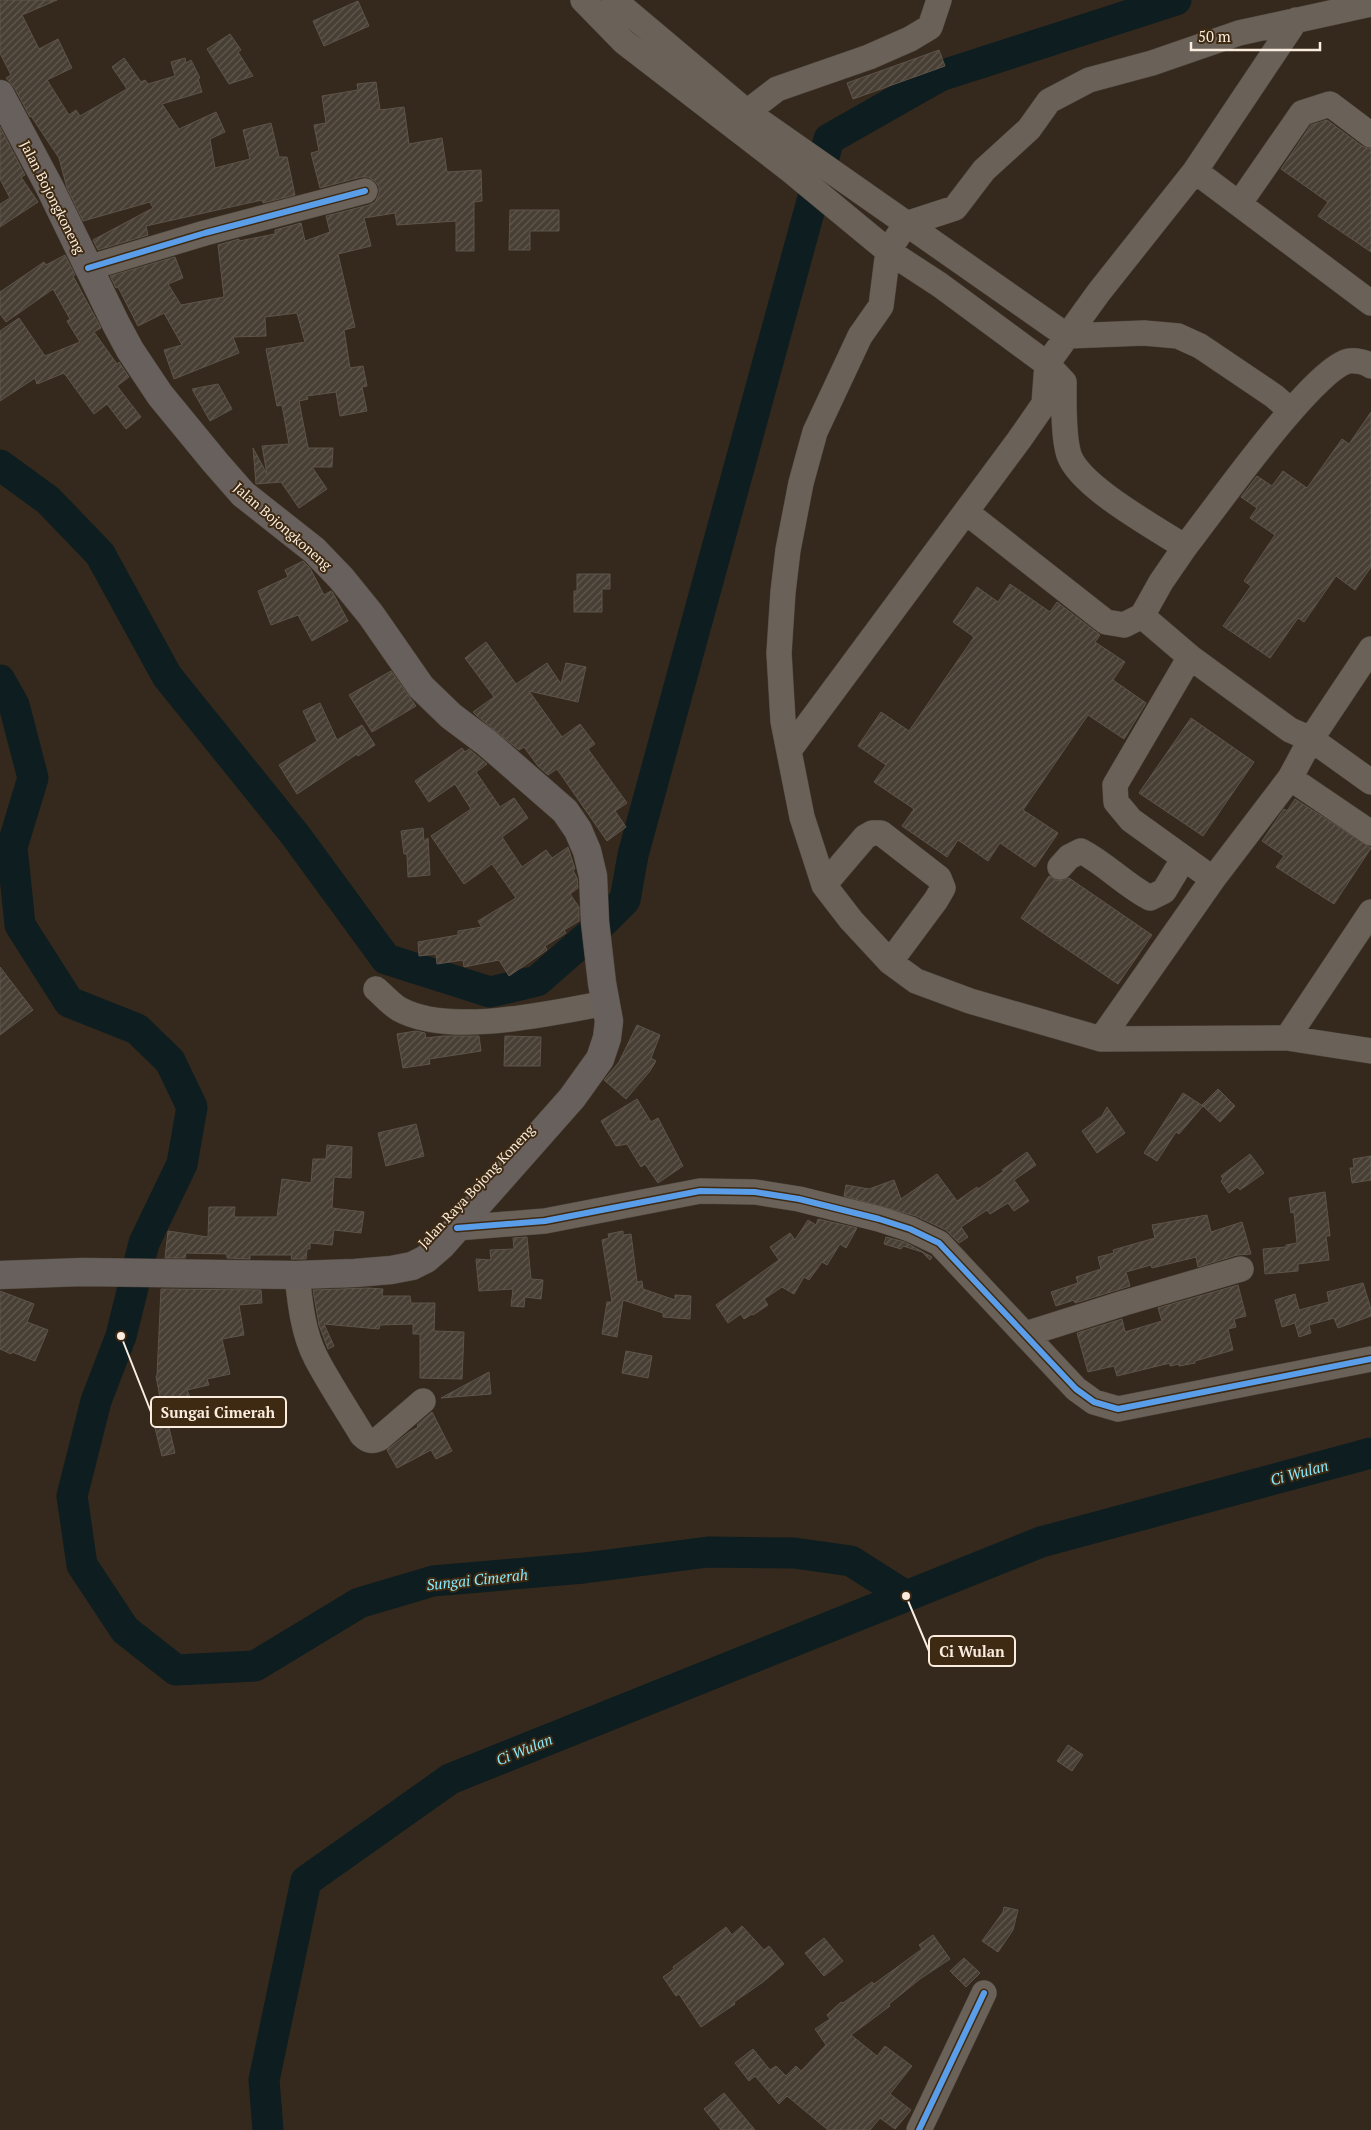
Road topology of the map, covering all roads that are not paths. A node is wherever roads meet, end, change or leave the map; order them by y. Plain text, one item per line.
1 (584, 0) edge
2 (614, 0) edge
3 (939, 0) edge
4 (1371, 4) edge
5 (1296, 20) junction
6 (0, 94) edge
7 (740, 120) junction
8 (1371, 134) edge
9 (798, 162) junction
10 (1194, 172) junction
11 (365, 191) dead end
12 (1239, 204) junction
13 (906, 224) junction
14 (888, 251) junction
15 (88, 268) junction
16 (1371, 303) edge
17 (1067, 336) junction
18 (1047, 364) junction
19 (1371, 366) edge
20 (1290, 410) junction
21 (966, 512) junction
22 (1186, 547) junction
23 (1142, 616) junction
24 (1371, 649) edge
25 (1190, 658) junction
26 (1311, 739) junction
27 (790, 749) junction
28 (1290, 778) junction
29 (1371, 782) edge
30 (1371, 833) edge
31 (1184, 858) junction
32 (1060, 867) dead end
33 (1213, 879) junction
34 (824, 885) junction
35 (1371, 912) edge
36 (595, 922) joint
37 (890, 962) junction
38 (376, 989) dead end
39 (604, 993) junction
40 (1287, 1038) junction
41 (1101, 1040) junction
42 (1371, 1051) edge
43 (458, 1228) junction
44 (1241, 1270) dead end
45 (0, 1275) edge
46 (296, 1275) junction
47 (1026, 1334) junction
48 (1371, 1360) edge
49 (423, 1402) dead end
50 (984, 1992) dead end
51 (919, 2130) edge

1 - 7 street
2 - 7 street
3 - 7 street
4 - 5 street
5 - 10 street
5 - 13 street
6 - 15 main road, Jalan Bojongkoneng
7 - 9 street
8 - 12 street
9 - 13 street
9 - 14 street
10 - 12 street
10 - 17 street
11 - 15 street
12 - 16 street
13 - 14 street
13 - 17 street
14 - 18 street
14 - 27 street
15 - 36 main road, Jalan Bojongkoneng
17 - 18 street
17 - 20 street
18 - 21 street
18 - 22 street
19 - 20 street
20 - 22 street
21 - 23 street
21 - 27 street
22 - 23 street
23 - 25 street
24 - 26 street
25 - 26 street
25 - 31 street
26 - 28 street
26 - 29 street
27 - 34 street
28 - 30 street
28 - 33 street
31 - 32 street
31 - 33 street
33 - 41 street
34 - 37 street
34 - 37 street
35 - 40 street
36 - 39 main road, Jalan Raya Bojong Koneng
37 - 41 street
38 - 39 street
39 - 43 main road, Jalan Raya Bojong Koneng
40 - 41 street
40 - 42 street
43 - 46 main road, Jalan Raya Bojong Koneng
43 - 47 street
44 - 47 street
45 - 46 main road, Jalan Raya Bojong Koneng
46 - 49 street
47 - 48 street
50 - 51 street

